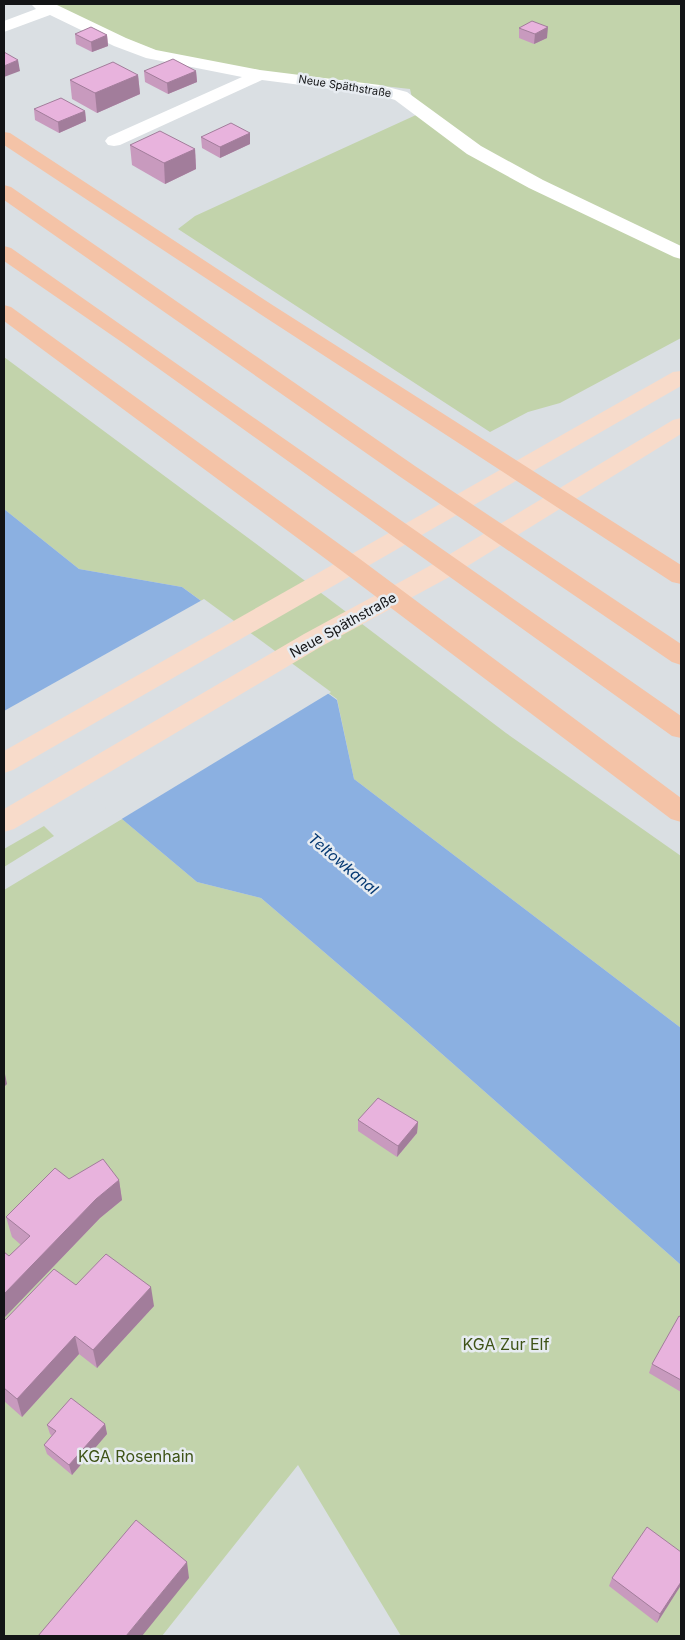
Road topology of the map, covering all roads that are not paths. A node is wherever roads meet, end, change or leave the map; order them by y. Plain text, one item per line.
1 (45, 6) edge
2 (4, 27) edge
3 (260, 75) junction
4 (4, 137) edge
5 (114, 141) dead end
6 (4, 191) edge
7 (4, 252) edge
8 (681, 253) edge
9 (4, 311) edge
10 (681, 377) edge
11 (681, 425) edge
12 (508, 475) junction
13 (553, 504) junction
14 (357, 561) junction
15 (681, 576) edge
16 (401, 593) junction
17 (681, 656) edge
18 (681, 729) edge
19 (4, 763) edge
20 (681, 812) edge
21 (15, 815) edge

1 - 2 lane
1 - 3 lane, Neue Späthstraße
3 - 5 lane
3 - 8 lane, Neue Späthstraße
4 - 12 highway
6 - 17 highway
7 - 18 highway
9 - 14 highway
10 - 12 main road
11 - 13 main road, Neue Späthstraße
12 - 13 highway
12 - 14 main road
13 - 15 highway
13 - 16 main road, Neue Späthstraße
14 - 16 highway
14 - 19 main road
16 - 20 highway
16 - 21 main road, Neue Späthstraße

